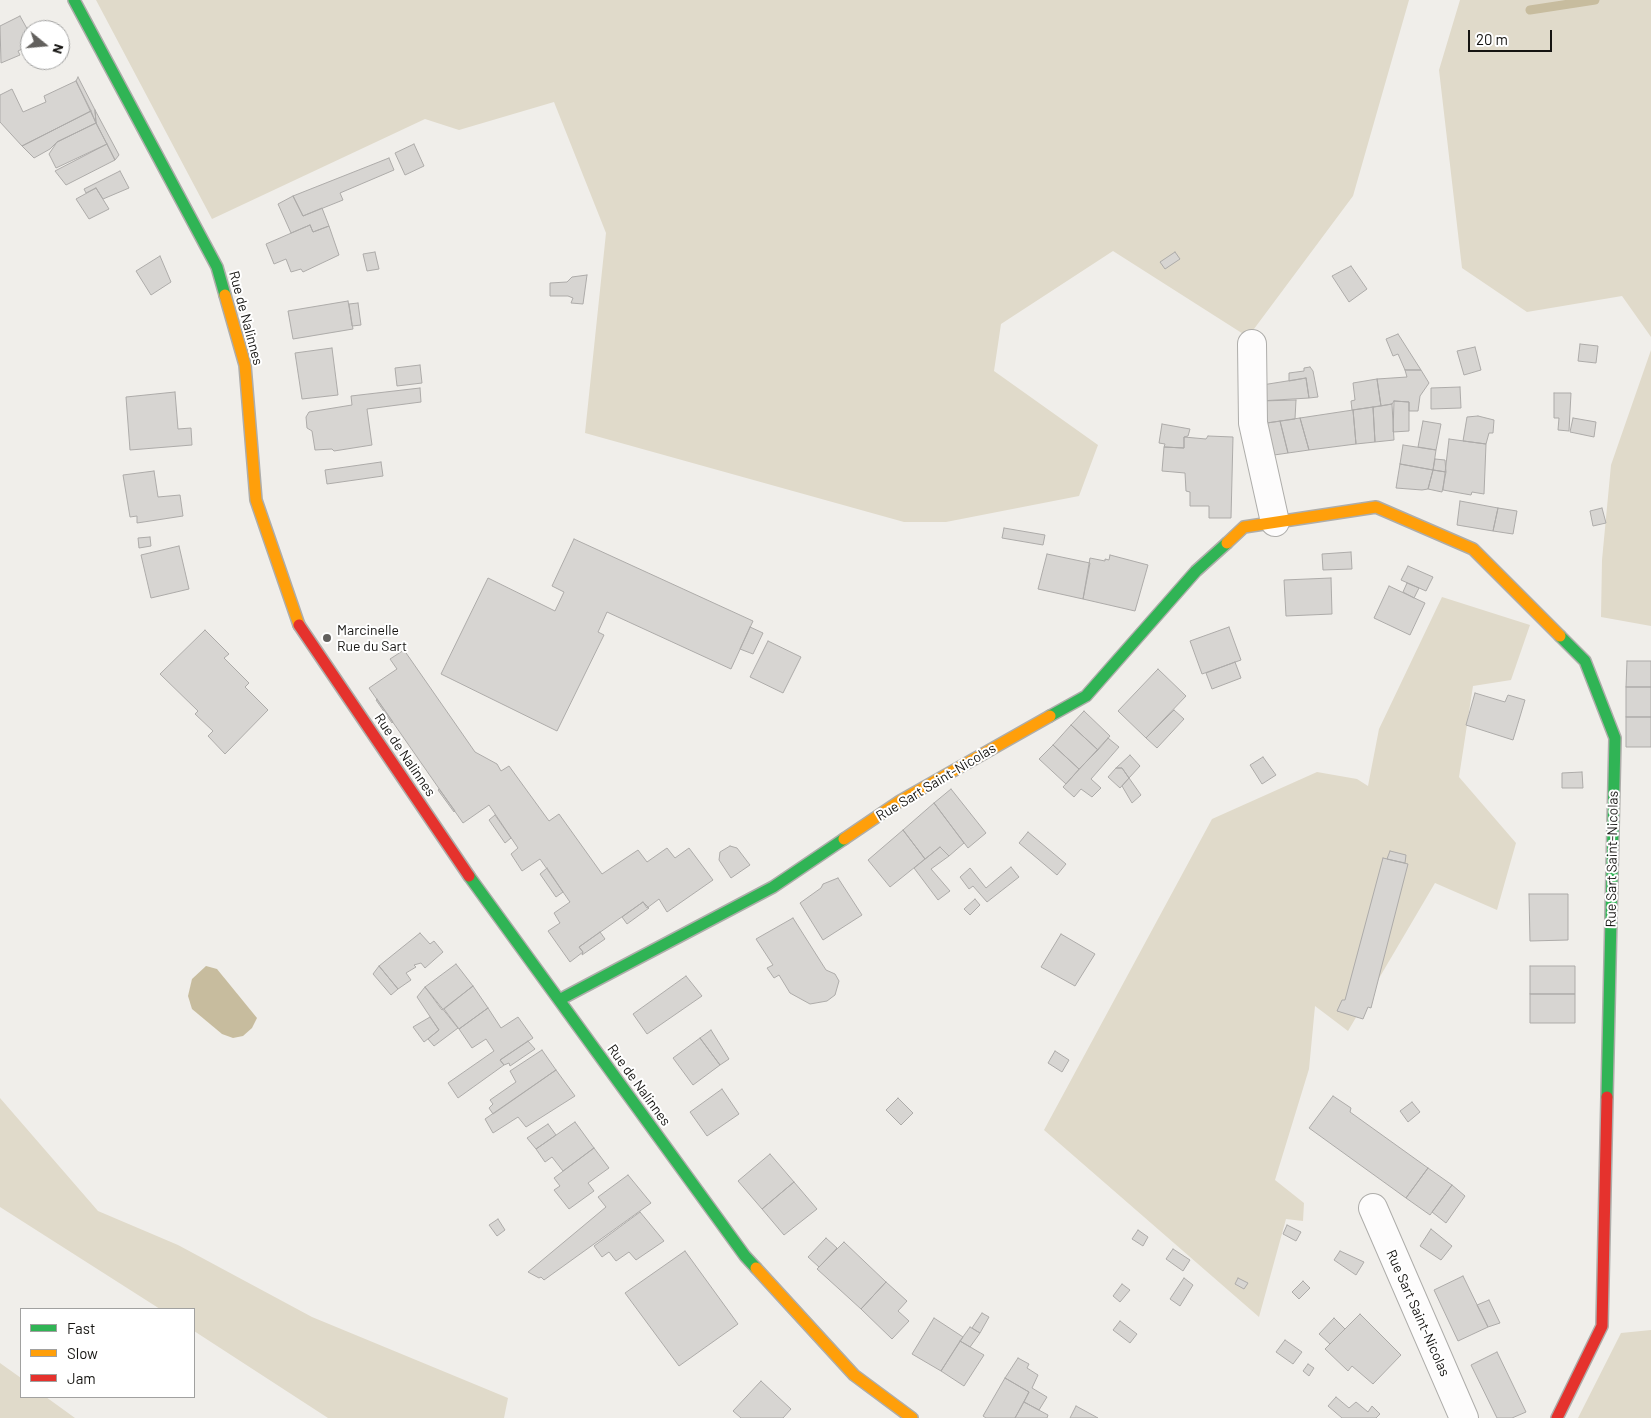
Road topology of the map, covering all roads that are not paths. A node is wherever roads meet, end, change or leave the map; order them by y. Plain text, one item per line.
1 (74, 0) edge
2 (1252, 344) dead end
3 (1275, 522) junction
4 (559, 1000) junction
5 (1373, 1208) dead end
6 (912, 1418) edge
7 (1464, 1418) edge
8 (1557, 1418) edge

1 - 4 street, Rue de Nalinnes
2 - 3 street
3 - 4 street, Rue Sart Saint-Nicolas
3 - 8 street, Rue Sart Saint-Nicolas
4 - 6 street, Rue de Nalinnes
5 - 7 street, Rue Sart Saint-Nicolas

